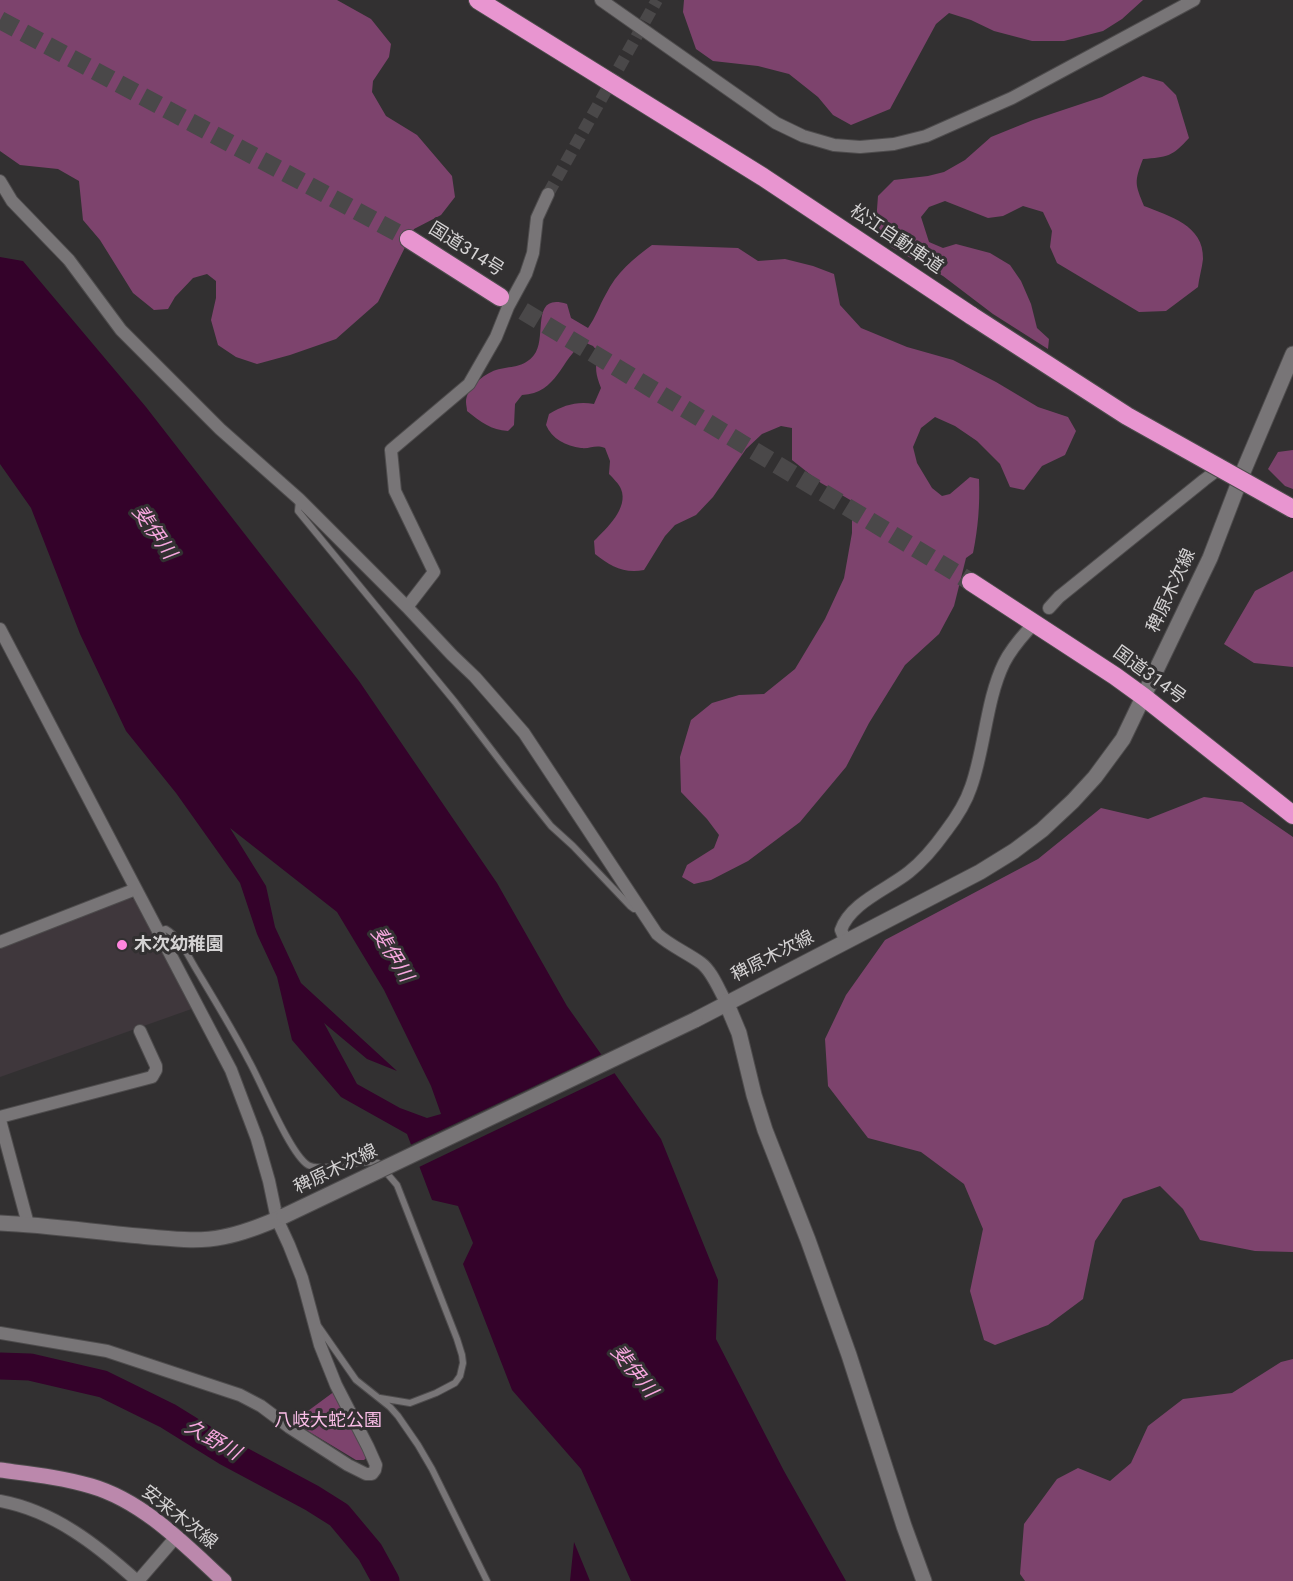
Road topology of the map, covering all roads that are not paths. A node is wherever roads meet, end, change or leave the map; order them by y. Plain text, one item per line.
1 (478, 0) edge
2 (601, 0) edge
3 (1194, 0) edge
4 (0, 181) edge
5 (548, 194) tunnel mouth
6 (409, 239) tunnel mouth
7 (500, 297) tunnel mouth
8 (1293, 354) edge
9 (1243, 472) junction
10 (299, 500) junction
11 (1293, 509) edge
12 (971, 582) tunnel mouth
13 (407, 607) junction
14 (1049, 608) dead end
15 (0, 629) edge
16 (1028, 630) dead end
17 (1144, 697) junction
18 (1293, 815) edge
19 (136, 889) junction
20 (640, 909) junction
21 (159, 931) junction
22 (0, 942) edge
23 (846, 942) junction
24 (726, 1002) junction
25 (140, 1031) dead end
26 (0, 1118) edge
27 (280, 1218) junction
28 (0, 1223) edge
29 (28, 1224) junction
30 (313, 1319) junction
31 (0, 1333) edge
32 (380, 1398) junction
33 (0, 1470) edge
34 (0, 1501) edge
35 (176, 1537) junction
36 (137, 1581) edge
37 (224, 1581) edge
38 (487, 1581) edge
39 (924, 1581) edge

1 - 11 highway, 松江自動車道, bridge
2 - 3 street
4 - 10 street
5 - 13 street
6 - 7 highway, 国道314号
8 - 9 main road, 稗原木次線
9 - 14 street
9 - 17 main road, 稗原木次線
10 - 13 street
10 - 20 lane
12 - 17 highway, 国道314号
13 - 20 street
15 - 19 street
16 - 23 street
17 - 18 highway, 国道314号
17 - 23 main road, 稗原木次線
19 - 21 street
19 - 22 street
20 - 24 street
21 - 27 street
21 - 32 lane
23 - 24 main road, 稗原木次線
24 - 27 main road, 稗原木次線, bridge
24 - 39 main road
25 - 26 street
26 - 29 street
27 - 29 main road, 稗原木次線
27 - 30 street
28 - 29 main road, 稗原木次線
30 - 31 street
30 - 32 lane
32 - 38 lane
33 - 35 main road, 安来木次線
34 - 36 street
35 - 36 street
35 - 37 main road, 安来木次線

